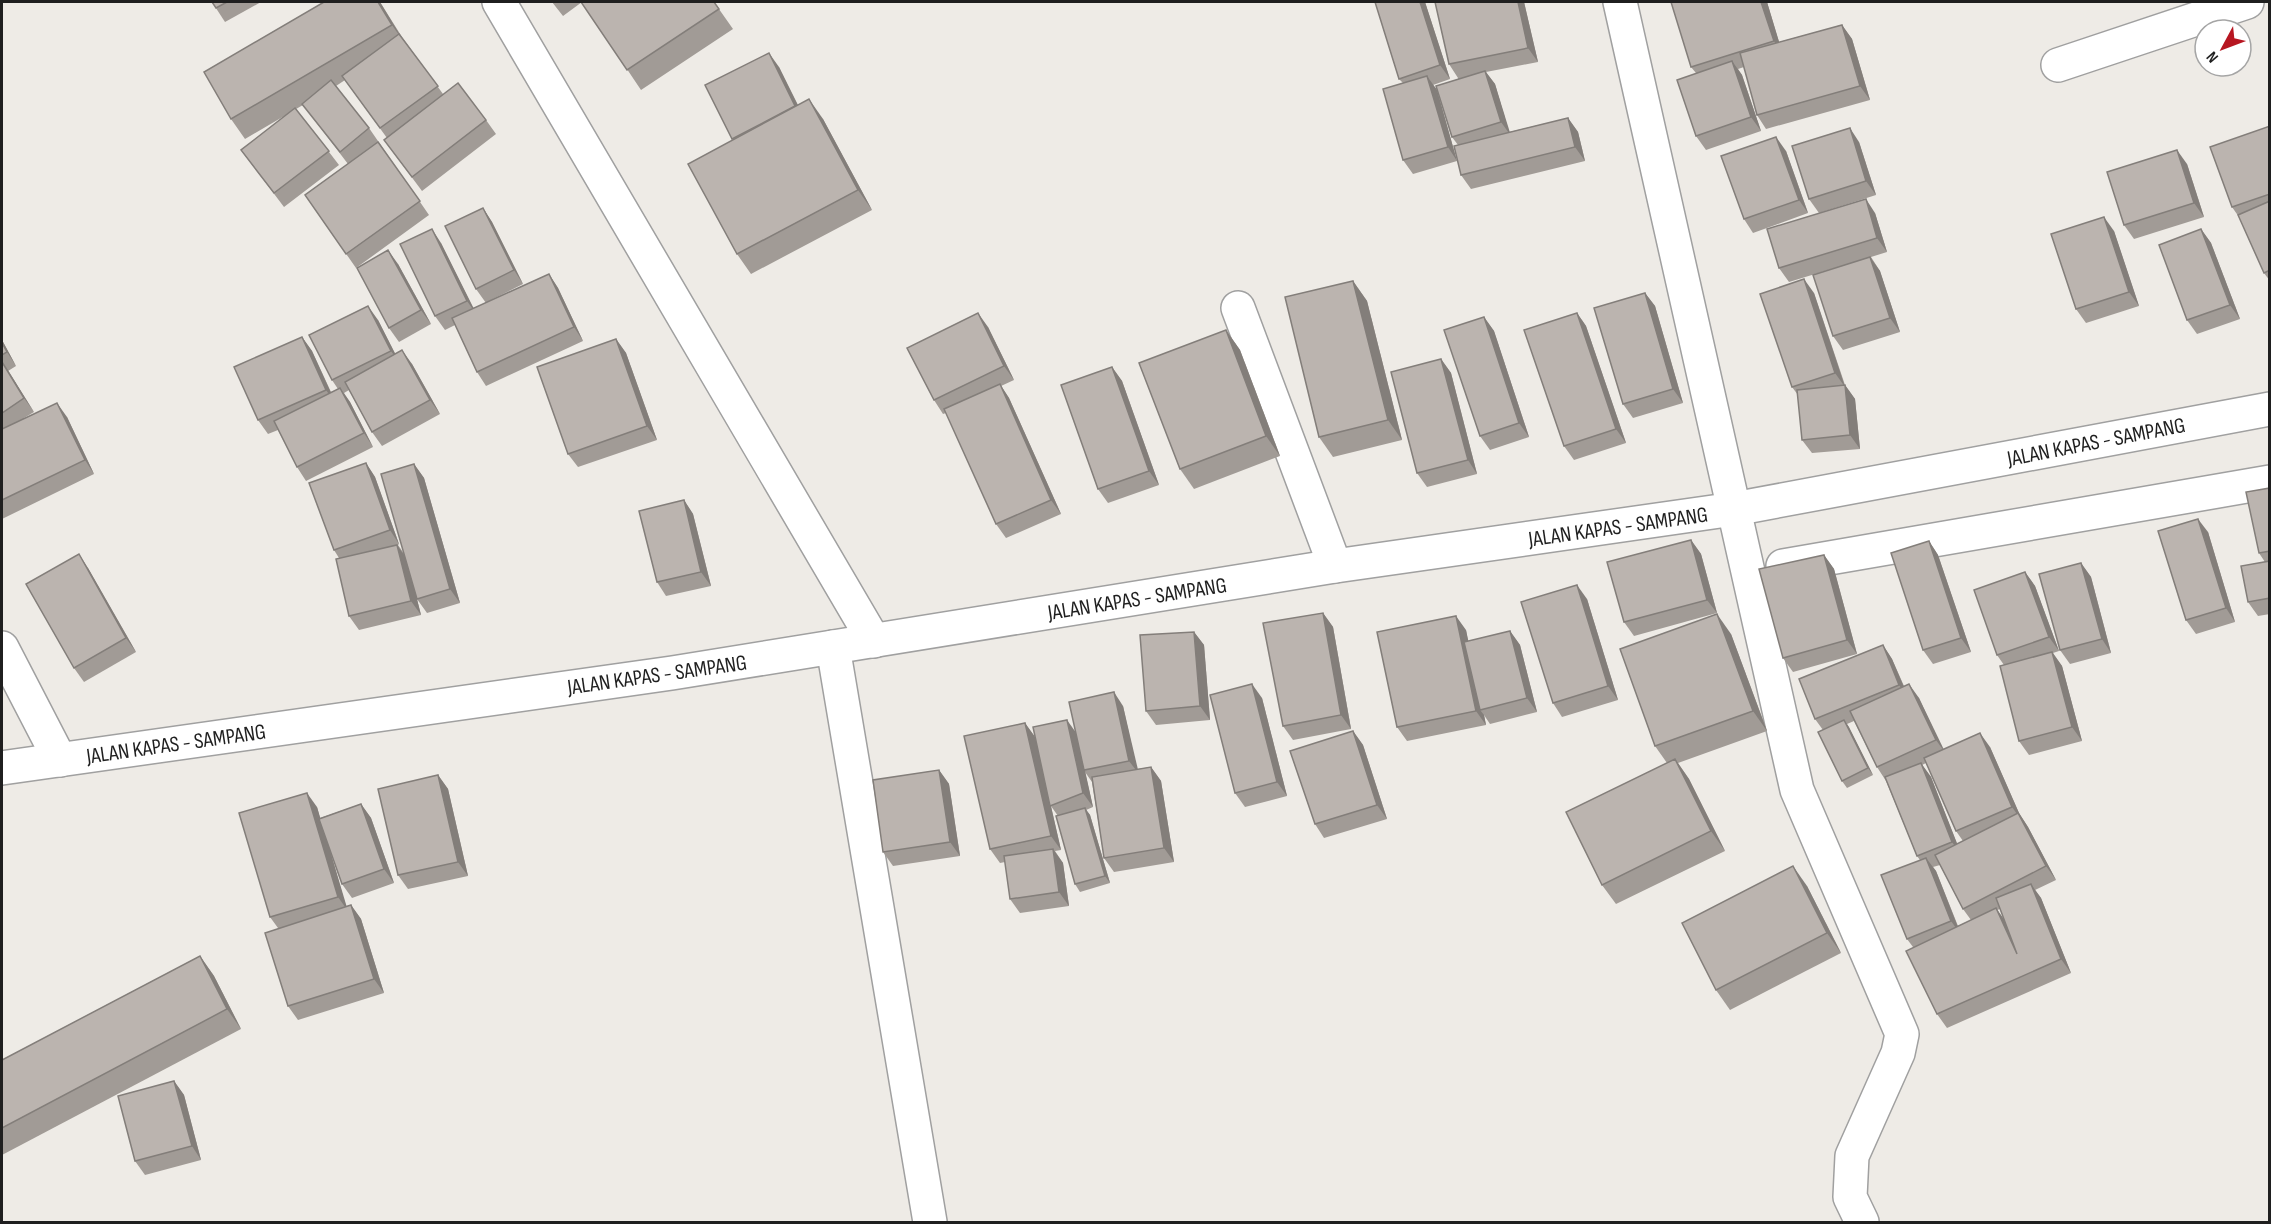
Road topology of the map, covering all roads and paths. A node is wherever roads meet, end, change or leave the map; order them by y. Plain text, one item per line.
1 (499, 2) edge
2 (1620, 2) edge
3 (2247, 2) edge
4 (2058, 65) dead end
5 (1238, 308) dead end
6 (2270, 409) edge
7 (2270, 482) edge
8 (1734, 509) junction
9 (1335, 566) junction
10 (1749, 572) junction
11 (874, 641) junction
12 (833, 647) junction
13 (2, 648) edge
14 (60, 760) junction
15 (2, 768) edge
16 (930, 1222) edge
17 (1862, 1222) edge

1 - 11 street
2 - 8 street
3 - 4 street
5 - 9 street
6 - 8 street, JALAN KAPAS - SAMPANG
7 - 10 street
8 - 9 street, JALAN KAPAS - SAMPANG
8 - 10 street
9 - 11 street, JALAN KAPAS - SAMPANG
10 - 17 street
11 - 12 street, JALAN KAPAS - SAMPANG
12 - 14 street, JALAN KAPAS - SAMPANG
12 - 16 street
13 - 14 street
14 - 15 street, JALAN KAPAS - SAMPANG

